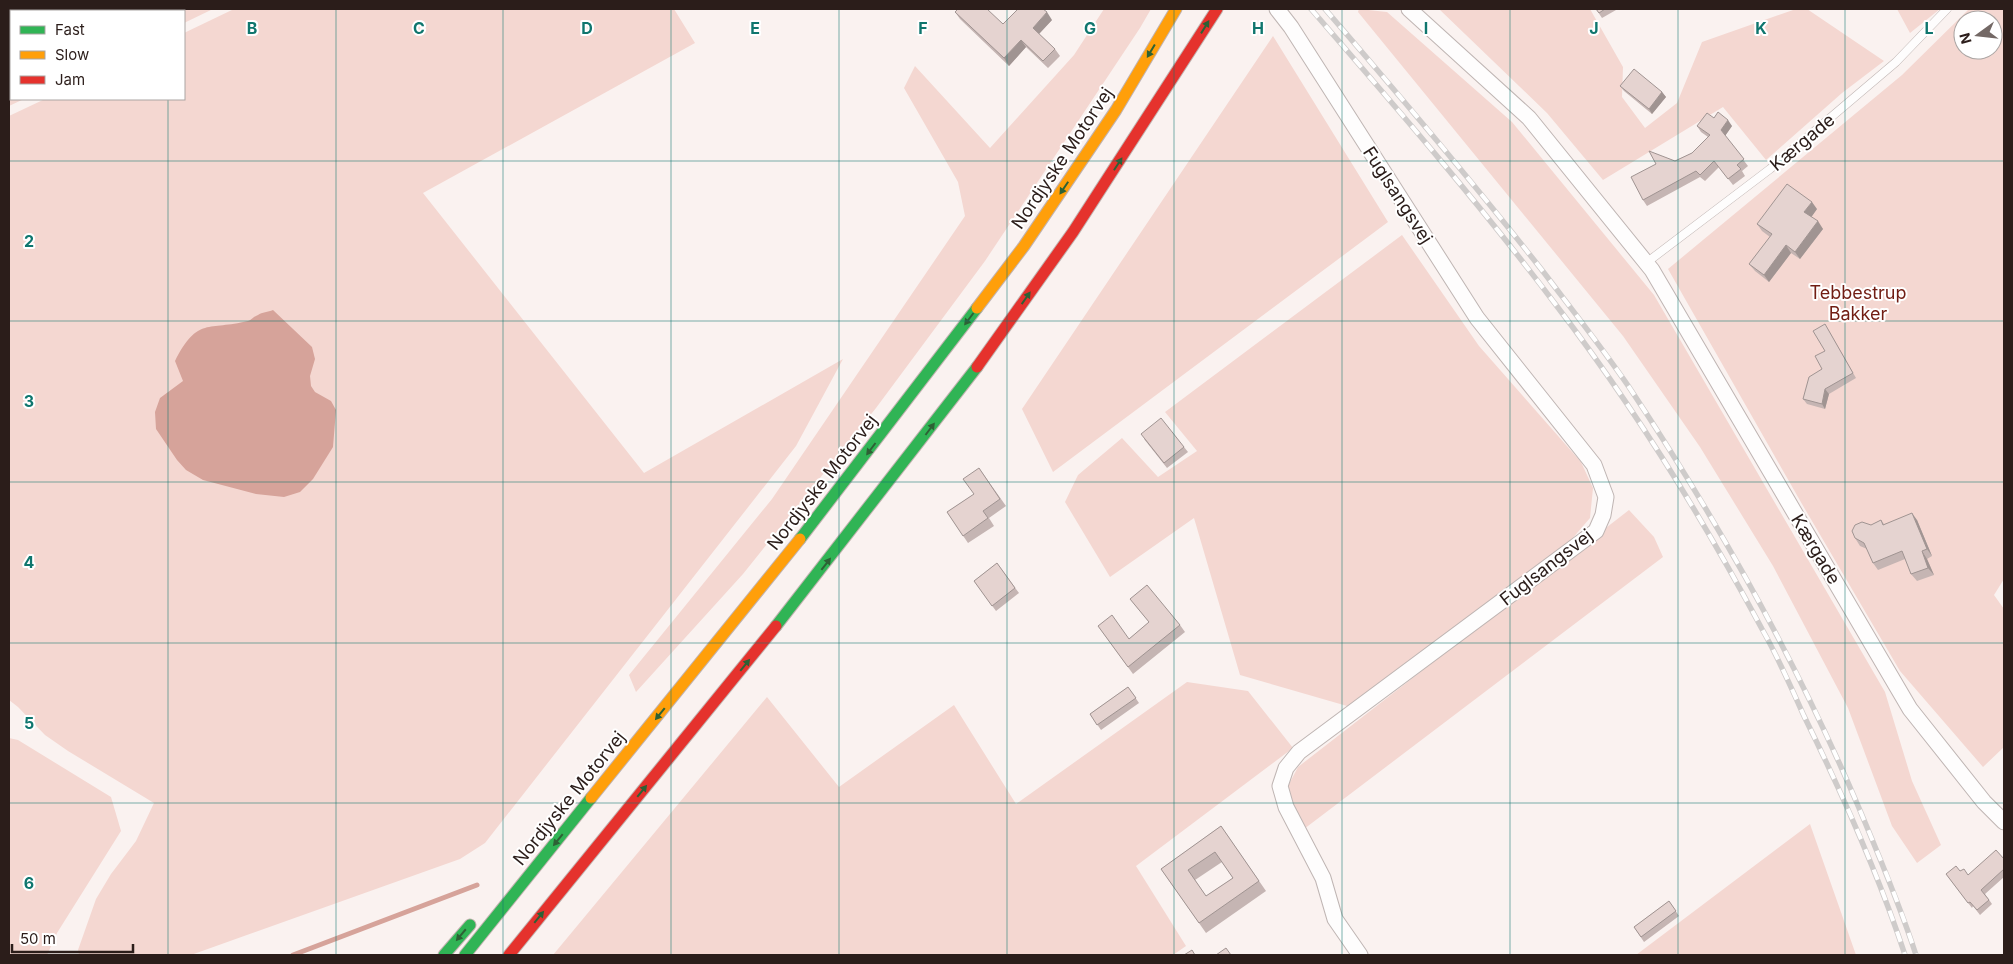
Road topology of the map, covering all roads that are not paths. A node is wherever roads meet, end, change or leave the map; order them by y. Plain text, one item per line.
1 (1176, 9) edge
2 (1216, 9) edge
3 (1277, 9) edge
4 (1410, 9) edge
5 (1947, 9) edge
6 (1646, 262) junction
7 (833, 498) junction
8 (614, 750) dead end
9 (2004, 822) edge
10 (477, 917) dead end
11 (444, 955) edge
12 (465, 955) edge
13 (509, 955) edge
14 (1360, 955) edge

1 -> 7 highway, Nordjyske Motorvej
13 -> 2 highway
3 - 14 street, Fuglsangsvej
4 - 6 street, Kærgade
5 - 6 lane, Kærgade
6 - 9 street, Kærgade
7 - 8 highway
7 -> 12 highway, Nordjyske Motorvej
10 -> 11 highway

